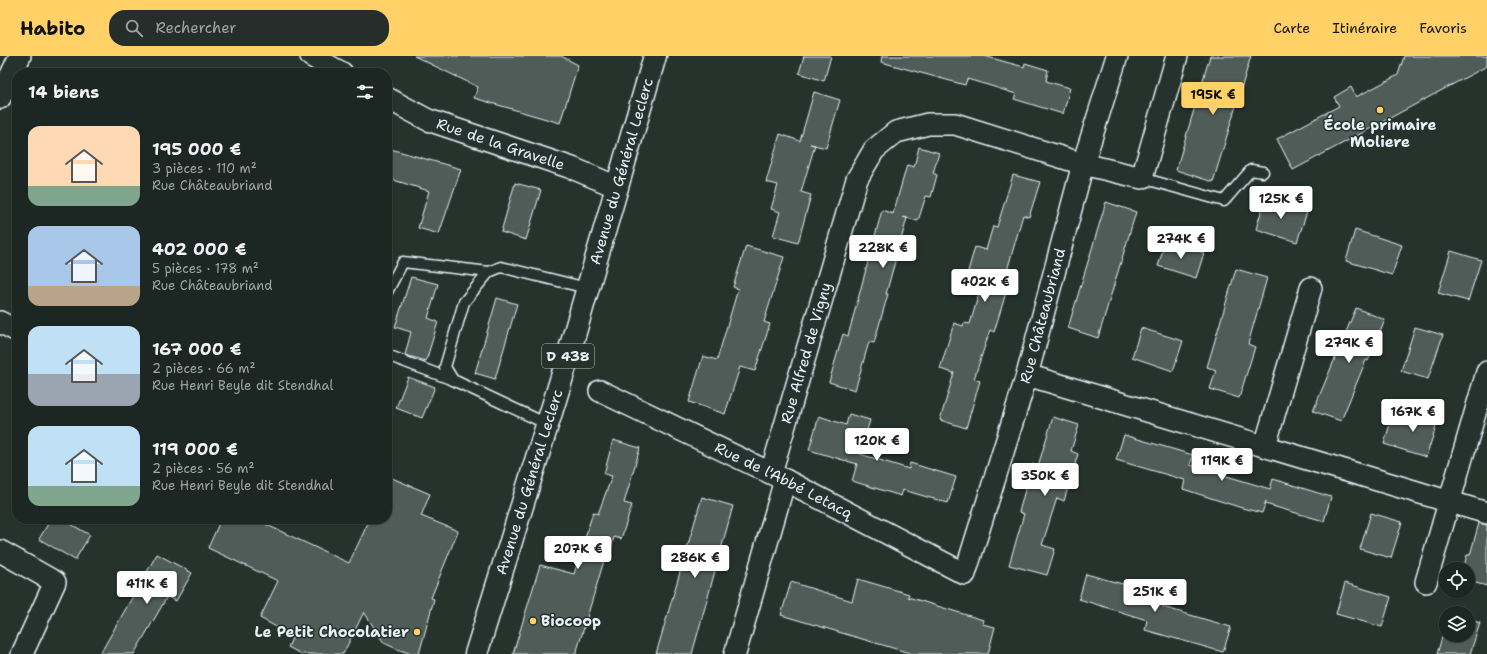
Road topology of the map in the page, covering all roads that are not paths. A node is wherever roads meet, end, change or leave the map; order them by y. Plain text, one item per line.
1 (20, 56) edge
2 (311, 56) edge
3 (655, 56) edge
4 (1117, 56) edge
5 (1177, 56) edge
6 (14, 68) edge
7 (333, 68) edge
8 (12, 73) edge
9 (0, 98) edge
10 (392, 101) edge
11 (1083, 164) junction
12 (1263, 172) dead end
13 (1142, 178) junction
14 (617, 187) junction
15 (489, 272) junction
16 (392, 283) edge
17 (587, 288) junction
18 (1311, 288) dead end
19 (0, 322) edge
20 (12, 328) edge
21 (392, 357) edge
22 (1487, 372) edge
23 (1027, 375) junction
24 (453, 380) junction
25 (600, 391) dead end
26 (547, 424) junction
27 (1266, 446) junction
28 (778, 476) junction
29 (1450, 502) junction
30 (1487, 513) edge
31 (0, 551) edge
32 (965, 574) joint
33 (1426, 582) dead end
34 (22, 654) edge
35 (476, 654) edge
36 (735, 654) edge

1 - 6 street
2 - 7 street
3 - 14 main road, Avenue du Général Leclerc / D 438
4 - 11 street, Rue Châteaubriand
5 - 13 street
8 - 9 street
10 - 14 street, Rue de la Gravelle
11 - 13 street, Rue Alfred de Vigny
11 - 23 street, Rue Châteaubriand
11 - 28 street, Rue Alfred de Vigny
12 - 13 lane
14 - 17 main road, Avenue du Général Leclerc / D 438
15 - 16 lane
15 - 17 lane
15 - 24 lane
17 - 26 main road, Avenue du Général Leclerc / D 438
18 - 27 street
19 - 20 street
21 - 24 lane
22 - 29 street
23 - 27 street
23 - 32 street, Rue Châteaubriand
24 - 26 lane
25 - 28 street, Rue de l'Abbé Letacq
26 - 35 main road, Avenue du Général Leclerc / D 438
27 - 29 street
28 - 32 street, Rue de l'Abbé Letacq
28 - 36 street, Rue Alfred de Vigny
29 - 30 street
29 - 33 street
31 - 34 street

